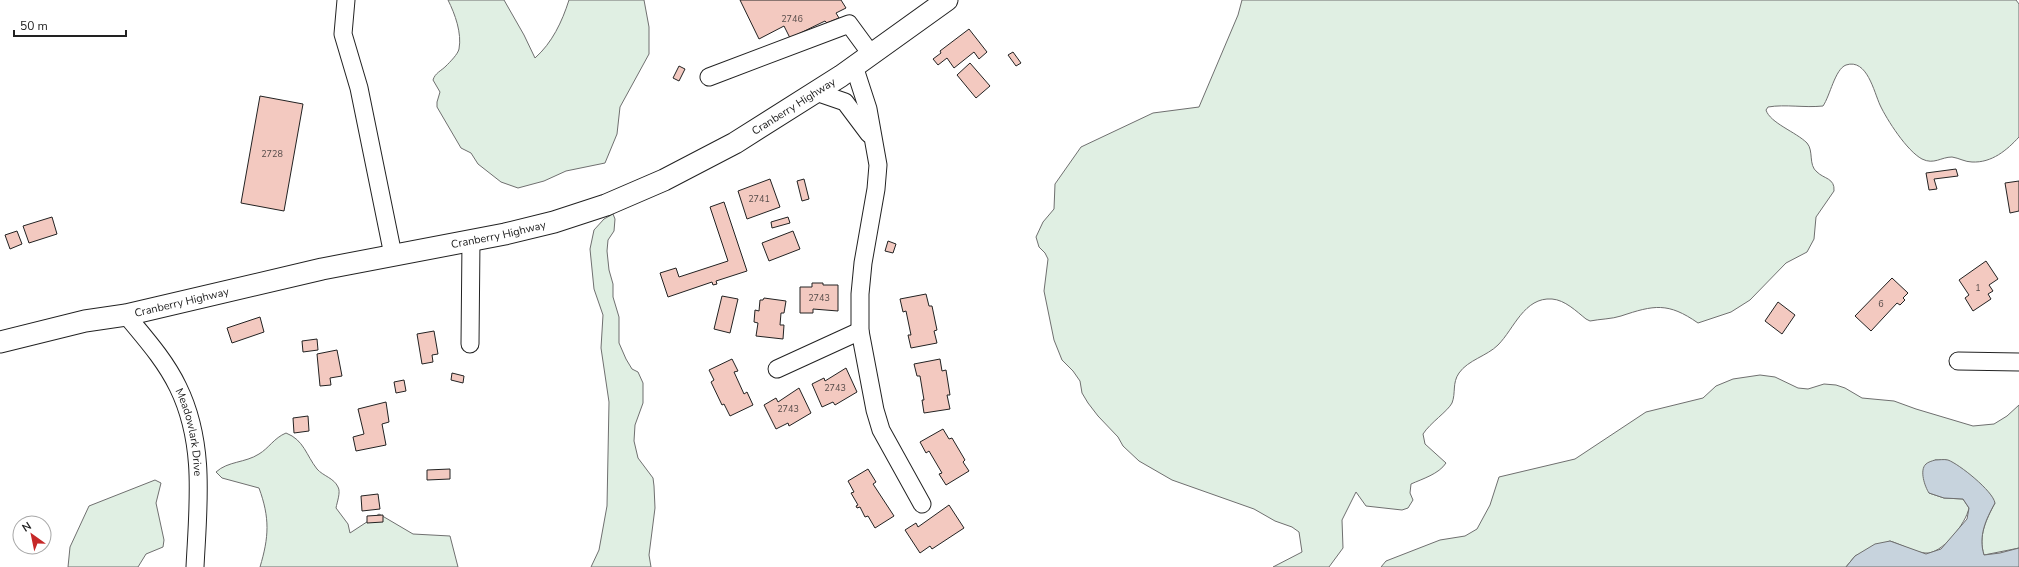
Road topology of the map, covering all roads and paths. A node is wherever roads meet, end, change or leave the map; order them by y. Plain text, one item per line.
1 (346, 0) edge
2 (947, 0) edge
3 (871, 54) junction
4 (854, 66) junction
5 (709, 78) dead end
6 (816, 92) junction
7 (873, 140) junction
8 (471, 241) junction
9 (392, 255) junction
10 (126, 316) junction
11 (860, 331) junction
12 (0, 342) edge
13 (470, 344) dead end
14 (1958, 361) dead end
15 (2019, 362) edge
16 (777, 368) dead end
17 (922, 504) dead end
18 (195, 567) edge

1 - 9 street
2 - 3 main road, Cranberry Highway
3 - 4 main road, Cranberry Highway
3 - 5 street
4 - 6 main road, Cranberry Highway
4 - 7 street
6 - 7 street
6 - 8 main road, Cranberry Highway
7 - 11 street
8 - 9 main road, Cranberry Highway
8 - 13 street
9 - 10 main road, Cranberry Highway
10 - 12 main road, Cranberry Highway
10 - 18 street, Meadowlark Drive
11 - 16 street
11 - 17 street
14 - 15 street

